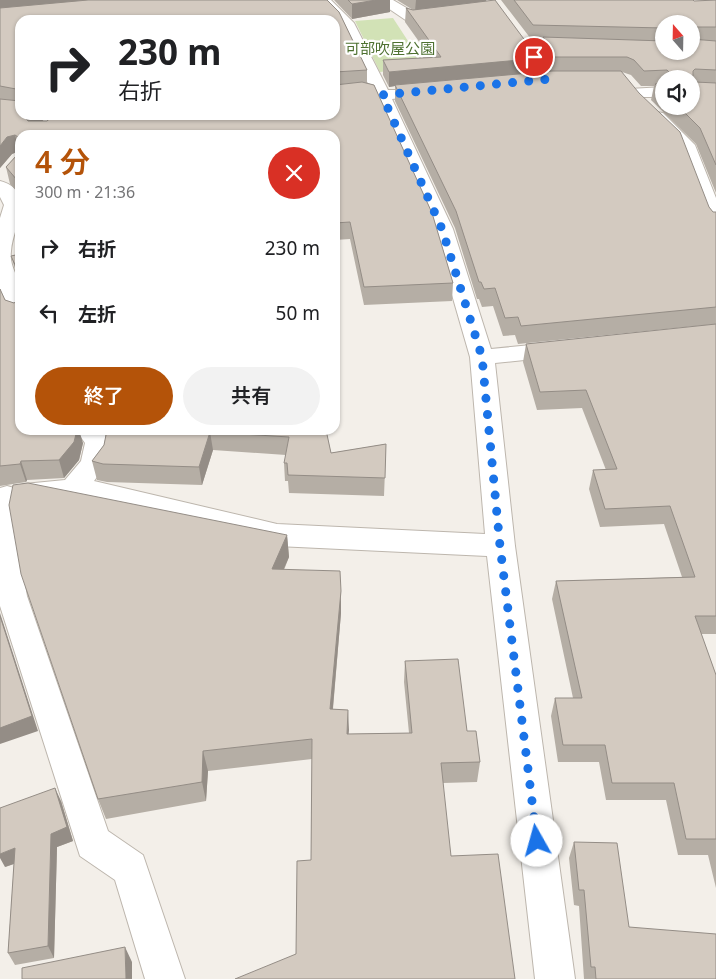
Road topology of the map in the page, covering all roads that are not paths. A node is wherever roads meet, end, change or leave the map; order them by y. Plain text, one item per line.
1 (323, 0) edge
2 (383, 0) edge
3 (460, 12) edge
4 (339, 15) edge
5 (340, 16) edge
6 (515, 30) edge
7 (526, 45) junction
8 (592, 47) edge
9 (535, 59) edge
10 (655, 90) edge
11 (411, 92) edge
12 (340, 94) edge
13 (382, 95) junction
14 (655, 112) edge
15 (658, 115) edge
16 (2, 180) edge
17 (716, 223) edge
18 (15, 301) edge
19 (579, 347) edge
20 (482, 357) junction
21 (93, 435) edge
22 (73, 489) junction
23 (2, 512) edge
24 (500, 546) junction
25 (165, 979) edge
26 (555, 979) edge

1 - 4 street
2 - 3 street
5 - 13 street
6 - 7 street
7 - 8 street
7 - 9 street
10 - 14 street
11 - 13 street
12 - 13 street
13 - 20 street
15 - 17 street
16 - 18 street
19 - 20 street
20 - 24 street
21 - 22 street
22 - 23 street
22 - 24 street
23 - 25 street
24 - 26 street

